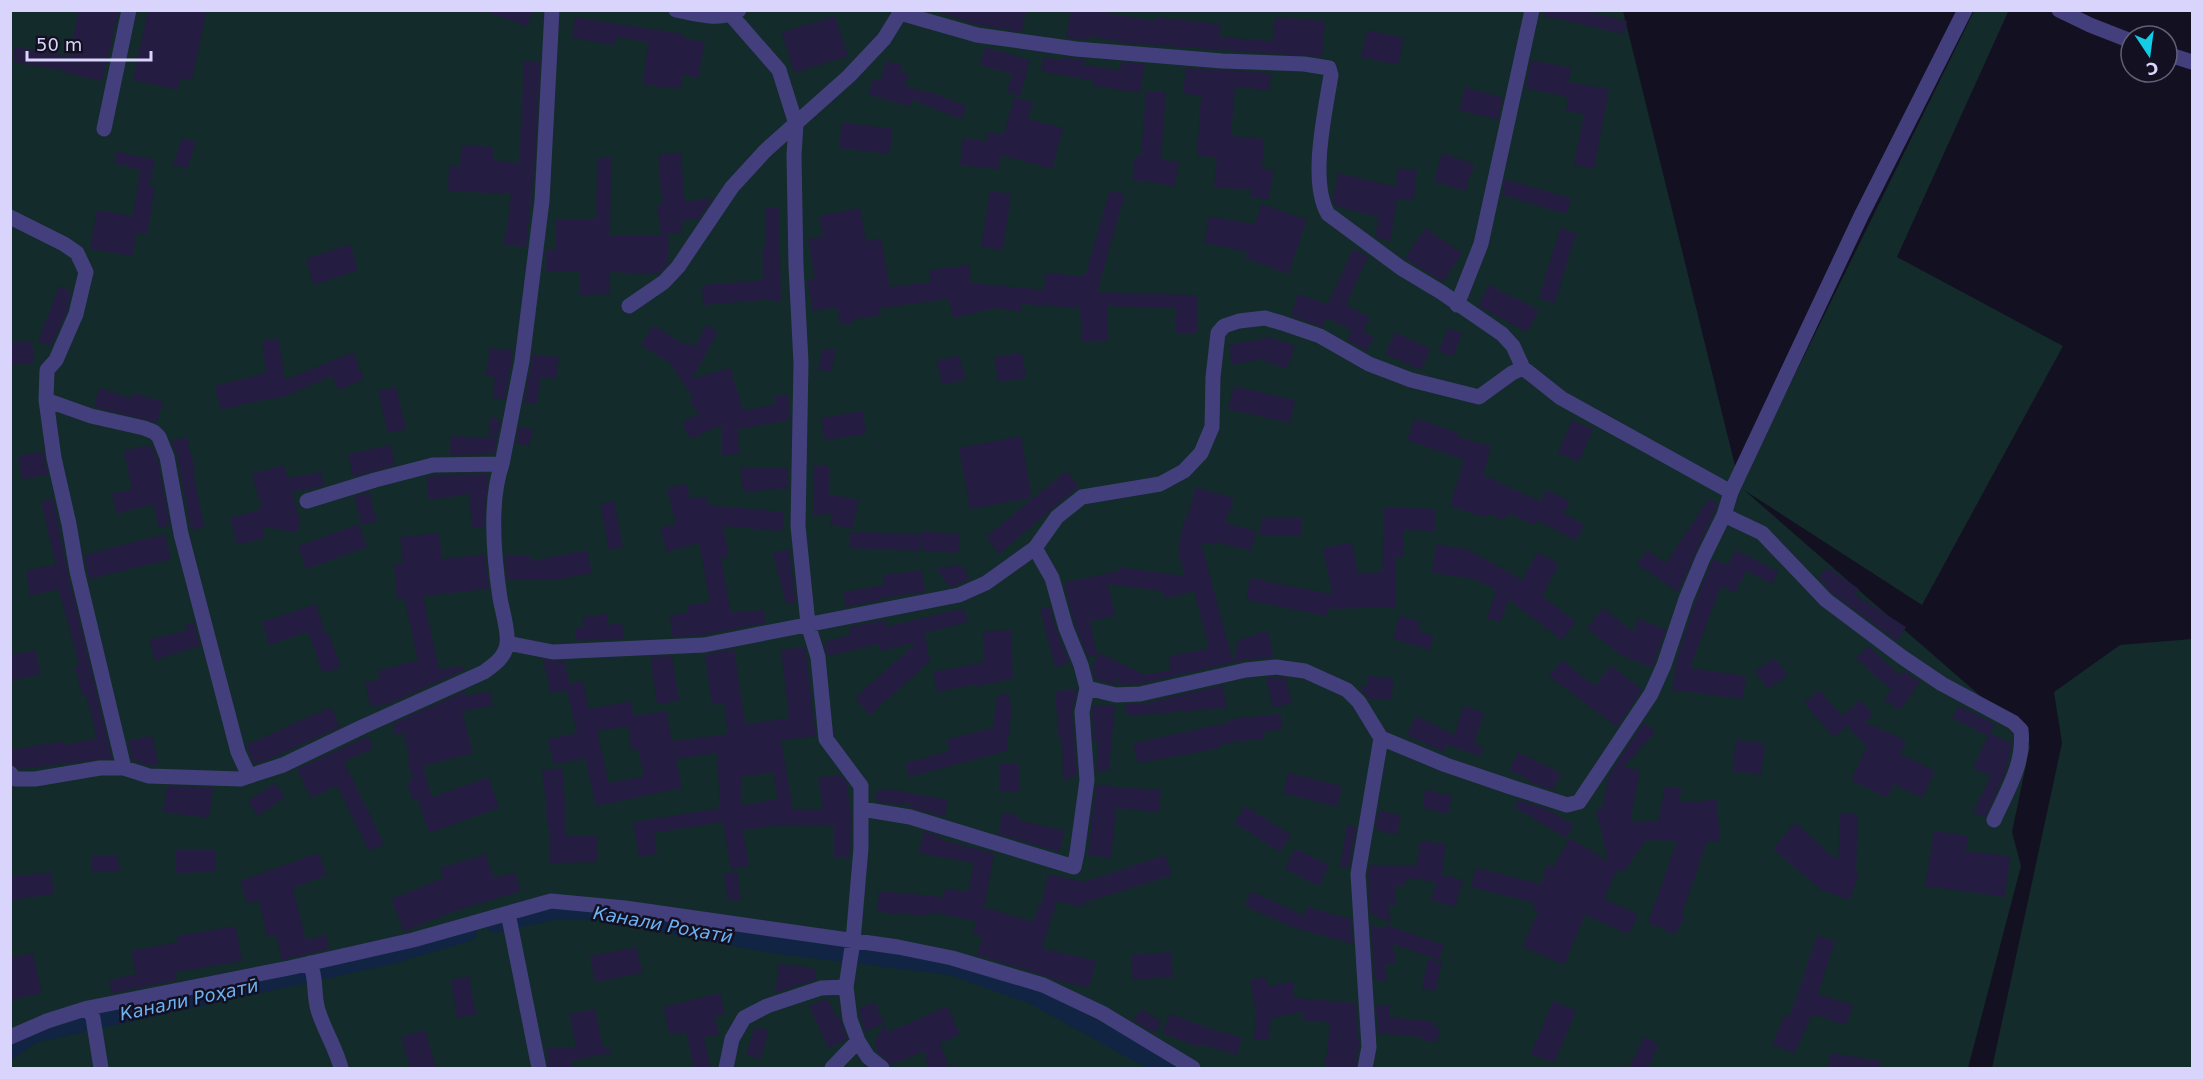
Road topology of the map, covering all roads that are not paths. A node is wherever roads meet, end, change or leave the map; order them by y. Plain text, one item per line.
1 (129, 10) edge
2 (552, 10) edge
3 (676, 10) edge
4 (1532, 10) edge
5 (1965, 10) edge
6 (2059, 10) edge
7 (901, 12) edge
8 (735, 13) edge
9 (2119, 37) edge
10 (796, 124) junction
11 (104, 129) dead end
12 (10, 217) edge
13 (1457, 305) junction
14 (629, 306) dead end
15 (1523, 368) junction
16 (46, 400) junction
17 (502, 464) junction
18 (1731, 492) junction
19 (307, 501) dead end
20 (1725, 515) junction
21 (1035, 548) junction
22 (808, 624) junction
23 (507, 643) junction
24 (1087, 688) junction
25 (1381, 738) junction
26 (124, 768) junction
27 (10, 773) edge
28 (249, 776) junction
29 (861, 809) junction
30 (1994, 820) dead end
31 (509, 920) junction
32 (852, 945) junction
33 (313, 972) junction
34 (847, 983) junction
35 (91, 1013) junction
36 (10, 1037) edge
37 (858, 1041) junction
38 (101, 1068) edge
39 (341, 1068) edge
40 (539, 1068) edge
41 (726, 1068) edge
42 (832, 1068) edge
43 (882, 1068) edge
44 (1193, 1068) edge
45 (1365, 1068) edge

1 - 11 street
2 - 17 street
3 - 8 street
4 - 13 street
5 - 18 street
6 - 9 street
7 - 10 street
7 - 13 street
8 - 10 street
10 - 14 street
10 - 22 street
12 - 16 street
13 - 15 street
15 - 18 street
15 - 21 street
16 - 26 street
16 - 28 street
17 - 19 street
17 - 23 street
18 - 20 street
20 - 25 street
20 - 30 street
21 - 22 street
21 - 24 street
22 - 23 street
22 - 29 street
23 - 28 street
24 - 25 street
24 - 29 street
25 - 45 street
26 - 27 street
26 - 28 street
29 - 32 street
31 - 32 street
31 - 33 street
31 - 40 street
32 - 34 street
32 - 44 street
33 - 35 street
33 - 39 street
34 - 37 street
34 - 41 street
35 - 36 street
35 - 38 street
37 - 42 street
37 - 43 street

